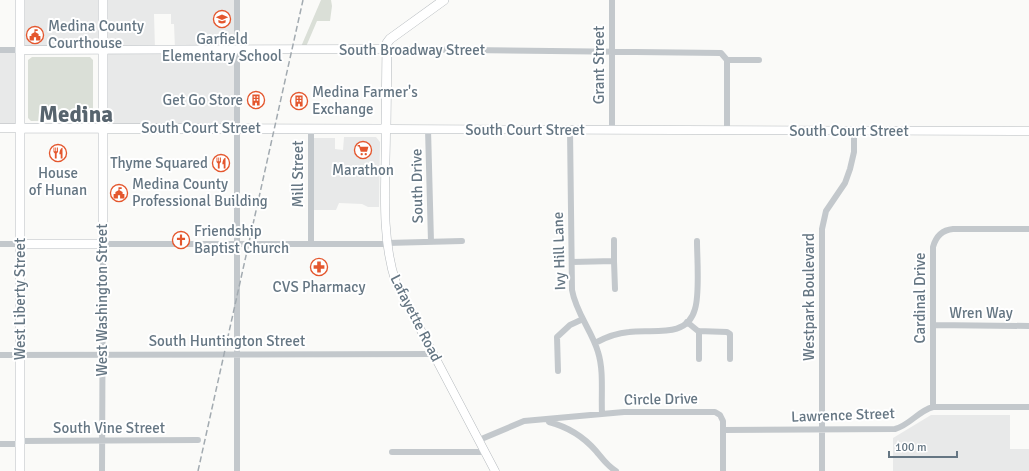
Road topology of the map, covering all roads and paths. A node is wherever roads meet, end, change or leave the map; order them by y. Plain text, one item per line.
1 (20, 0) edge
2 (103, 0) edge
3 (236, 0) edge
4 (444, 0) edge
5 (612, 0) edge
6 (103, 49) junction
7 (386, 49) junction
8 (0, 50) edge
9 (21, 50) junction
10 (237, 50) junction
11 (612, 52) junction
12 (726, 60) junction
13 (759, 60) dead end
14 (0, 128) edge
15 (20, 128) junction
16 (103, 128) junction
17 (237, 128) junction
18 (311, 129) junction
19 (386, 129) junction
20 (428, 129) junction
21 (570, 130) junction
22 (612, 130) junction
23 (727, 130) junction
24 (854, 131) junction
25 (1029, 131) edge
26 (1029, 229) edge
27 (614, 240) dead end
28 (462, 241) dead end
29 (697, 241) dead end
30 (431, 242) junction
31 (237, 243) junction
32 (387, 243) junction
33 (0, 244) edge
34 (20, 244) junction
35 (103, 244) junction
36 (311, 244) junction
37 (614, 261) junction
38 (572, 262) junction
39 (614, 289) dead end
40 (582, 319) junction
41 (687, 322) junction
42 (933, 325) junction
43 (1029, 326) edge
44 (699, 332) junction
45 (595, 343) junction
46 (237, 354) junction
47 (434, 354) junction
48 (0, 355) edge
49 (20, 355) junction
50 (102, 355) junction
51 (699, 358) dead end
52 (730, 359) dead end
53 (558, 371) dead end
54 (933, 407) junction
55 (1029, 407) edge
56 (602, 414) junction
57 (544, 420) junction
58 (822, 429) junction
59 (723, 430) junction
60 (198, 440) dead end
61 (480, 440) junction
62 (102, 441) junction
63 (20, 442) junction
64 (0, 444) edge
65 (392, 452) dead end
66 (485, 452) junction
67 (20, 471) edge
68 (102, 471) edge
69 (237, 471) edge
70 (495, 471) edge
71 (616, 471) edge
72 (723, 471) edge
73 (822, 471) edge

1 - 9 highway, West Liberty Street
2 - 6 highway, West Washington Street
3 - 10 street
4 - 7 highway
5 - 11 street, Grant Street
6 - 9 main road, South Broadway Street
6 - 10 main road, South Broadway Street
6 - 16 highway, West Washington Street
7 - 10 main road, South Broadway Street
7 - 11 street, South Broadway Street
7 - 19 highway
8 - 9 street
9 - 15 highway, West Liberty Street
10 - 17 street
11 - 12 street, South Broadway Street
11 - 22 street, Grant Street
12 - 13 street
12 - 23 street
14 - 15 main road
15 - 16 highway, South Court Street
15 - 34 highway, West Liberty Street
16 - 17 highway, South Court Street
16 - 35 highway, West Washington Street
17 - 18 highway, South Court Street
17 - 31 street
18 - 19 highway, South Court Street
18 - 36 street, Mill Street
19 - 20 main road, South Court Street
19 - 32 main road, Lafayette Road
20 - 21 main road, South Court Street
20 - 30 street, South Drive
21 - 22 main road, South Court Street
21 - 38 street, Ivy Hill Lane
22 - 23 main road, South Court Street
23 - 24 main road, South Court Street
24 - 25 main road, South Court Street
24 - 58 street, Westpark Boulevard
26 - 42 street, Cardinal Drive
27 - 37 street
28 - 30 street
29 - 41 street
30 - 32 street
31 - 35 street
31 - 36 street
31 - 46 street
32 - 36 street
32 - 47 main road, Lafayette Road
33 - 34 street
34 - 35 highway
34 - 49 highway, West Liberty Street
35 - 50 street, West Washington Street
37 - 38 street
37 - 39 street
38 - 40 street, Ivy Hill Lane
40 - 45 street, Ivy Hill Lane
40 - 53 street
41 - 44 street
41 - 45 street
42 - 43 street, Wren Way
42 - 54 street, Cardinal Drive
44 - 51 street
44 - 52 street
45 - 56 street, Ivy Hill Lane
46 - 47 street, South Huntington Street
46 - 50 street, South Huntington Street
46 - 69 street
47 - 61 main road, Lafayette Road
48 - 49 street, South Huntington Street
49 - 50 street, South Huntington Street
49 - 63 highway, West Liberty Street
50 - 62 street, West Washington Street
54 - 55 street, Lawrence Street
54 - 58 street, Lawrence Street
56 - 57 street, Circle Drive
56 - 59 street, Circle Drive
57 - 61 street, Circle Drive
57 - 71 street, Circle Drive
58 - 59 street, Lawrence Street
58 - 73 street, Westpark Boulevard
59 - 72 street, Circle Drive
60 - 62 street, South Vine Street
61 - 66 main road, Lafayette Road
62 - 63 street, South Vine Street
62 - 68 street, West Washington Street
63 - 64 street, South Vine Street
63 - 67 highway, West Liberty Street
65 - 66 street
66 - 70 main road, Lafayette Road

